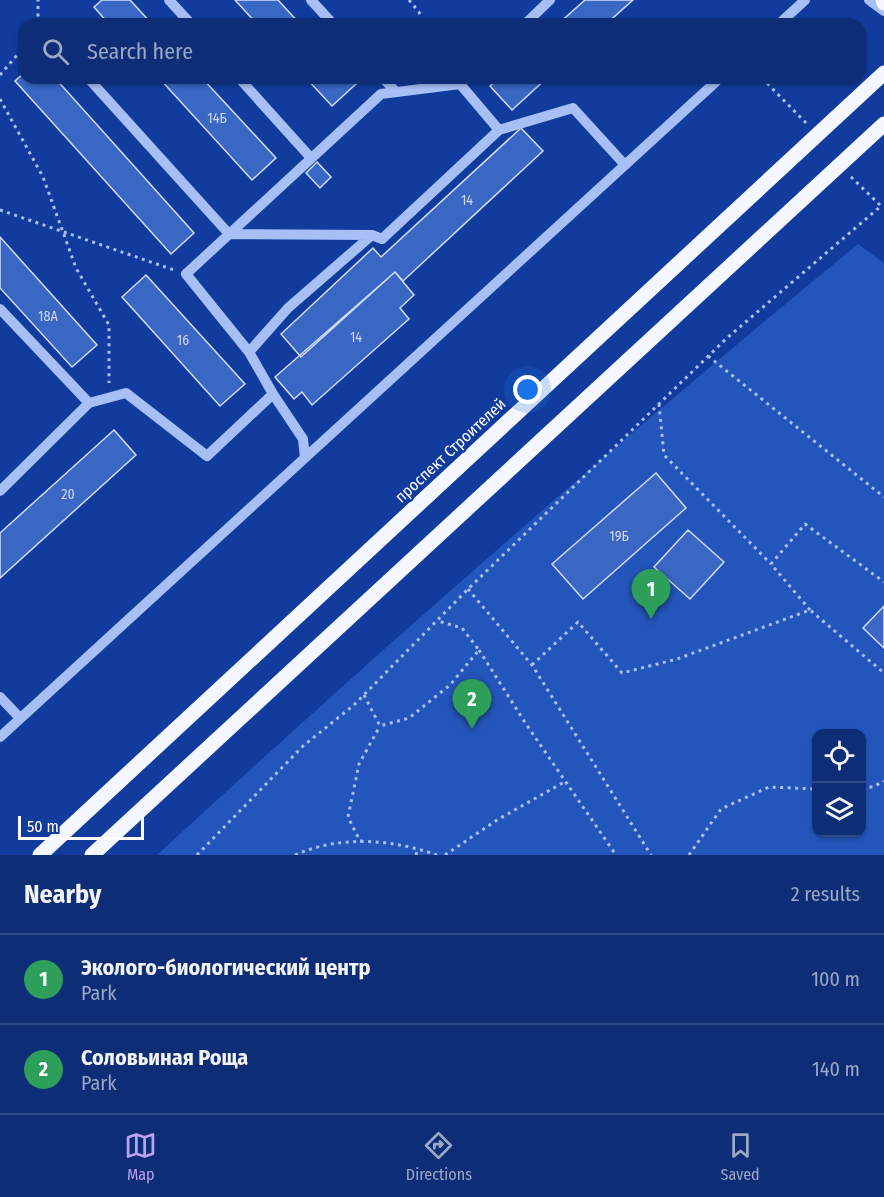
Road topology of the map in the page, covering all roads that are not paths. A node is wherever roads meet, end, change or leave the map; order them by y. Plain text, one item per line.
1 (169, 0) edge
2 (311, 0) edge
3 (550, 0) edge
4 (805, 0) edge
5 (869, 0) edge
6 (884, 11) edge
7 (186, 18) edge
8 (328, 18) edge
9 (531, 18) edge
10 (786, 18) edge
11 (884, 73) edge
12 (93, 84) edge
13 (244, 84) edge
14 (389, 84) edge
15 (445, 84) edge
16 (466, 84) edge
17 (713, 84) edge
18 (396, 92) junction
19 (884, 124) edge
20 (499, 130) junction
21 (311, 158) junction
22 (625, 165) junction
23 (230, 234) junction
24 (372, 235) junction
25 (0, 309) edge
26 (249, 352) junction
27 (273, 394) junction
28 (89, 404) junction
29 (305, 458) junction
30 (0, 491) edge
31 (0, 697) edge
32 (20, 718) junction
33 (0, 737) edge
34 (40, 855) edge
35 (92, 855) edge

1 - 7 street
2 - 8 street
3 - 9 street
4 - 10 street
5 - 6 street
11 - 34 main road, проспект Строителей
12 - 23 street
13 - 21 street
14 - 18 street
15 - 18 street
16 - 20 street
17 - 22 street
18 - 21 street
19 - 35 main road
20 - 22 street
20 - 24 street
21 - 23 street
22 - 29 street
23 - 24 street
23 - 26 street
24 - 26 street
25 - 28 street
26 - 27 street
27 - 28 street
27 - 29 street
28 - 30 street
29 - 32 street
31 - 32 street
32 - 33 street

